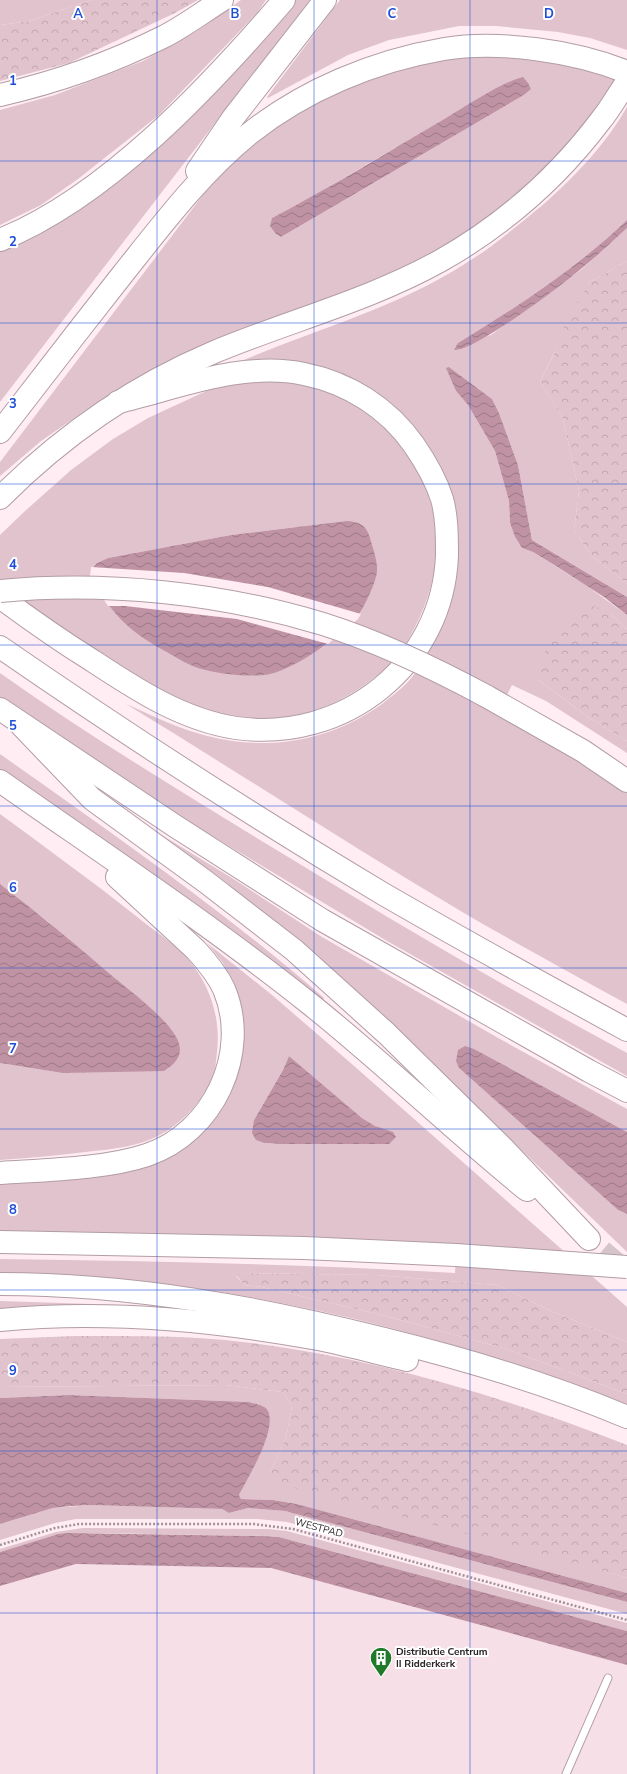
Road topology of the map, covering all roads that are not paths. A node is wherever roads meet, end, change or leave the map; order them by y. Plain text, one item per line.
1 (222, 0) edge
2 (284, 0) edge
3 (325, 0) edge
4 (627, 72) edge
5 (623, 88) edge
6 (0, 95) edge
7 (160, 227) junction
8 (0, 240) edge
9 (118, 402) junction
10 (0, 432) edge
11 (0, 498) edge
12 (0, 592) edge
13 (0, 597) edge
14 (0, 647) edge
15 (0, 710) edge
16 (19, 723) junction
17 (0, 781) edge
18 (627, 781) edge
19 (52, 817) junction
20 (627, 1030) edge
21 (627, 1090) edge
22 (0, 1173) edge
23 (0, 1242) edge
24 (627, 1267) edge
25 (0, 1284) edge
26 (0, 1320) edge
27 (499, 1371) junction
28 (627, 1417) edge
29 (608, 1678) dead end
30 (566, 1774) edge

1 - 6 highway
2 - 8 highway
3 - 7 highway
4 - 7 highway
5 - 9 highway
7 - 10 highway
9 - 11 highway
9 - 13 highway
12 - 18 highway, bridge
14 - 20 highway
15 - 16 highway
16 - 19 highway
16 - 21 highway
17 - 19 highway
19 - 22 highway
23 - 24 highway, bridge
25 - 27 highway
26 - 27 highway
27 - 28 highway
29 - 30 lane

